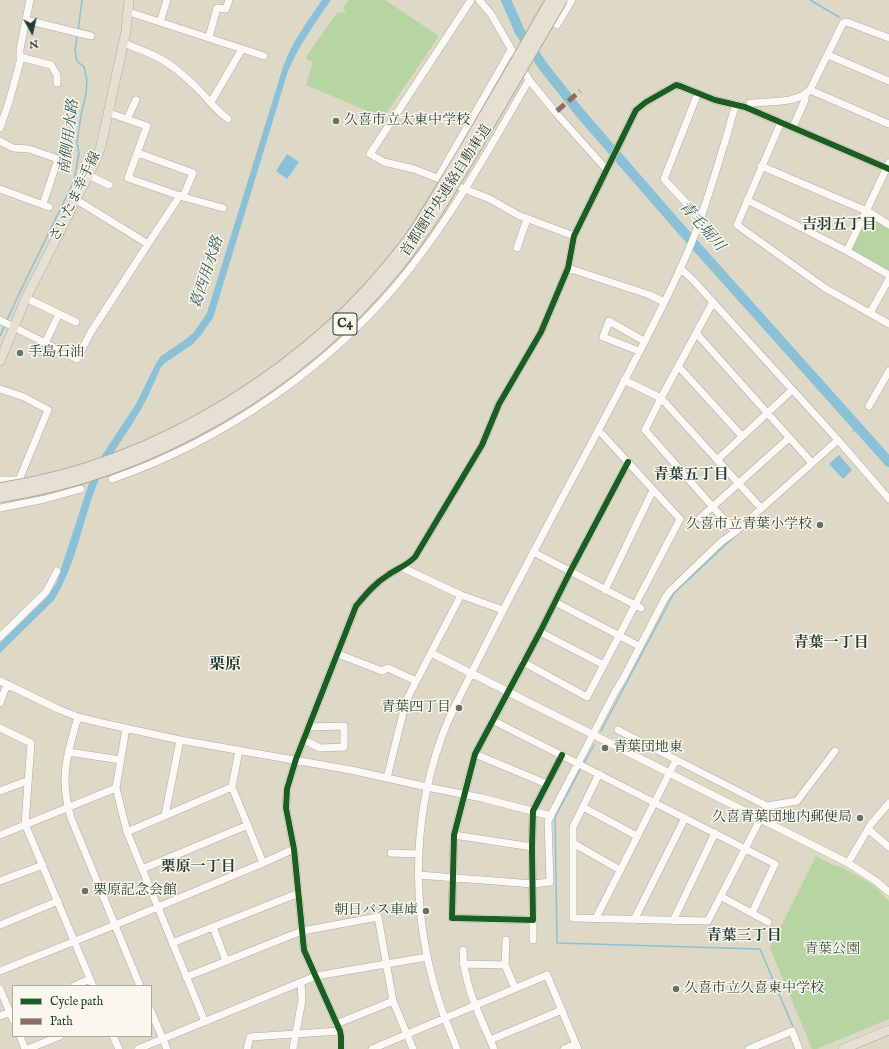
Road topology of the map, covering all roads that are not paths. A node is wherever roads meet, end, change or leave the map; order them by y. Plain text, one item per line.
1 (30, 0) edge
2 (129, 0) edge
3 (167, 0) edge
4 (229, 0) edge
5 (471, 0) edge
6 (479, 0) edge
7 (551, 0) edge
8 (562, 0) edge
9 (572, 0) edge
10 (129, 12) junction
11 (26, 20) junction
12 (160, 22) junction
13 (557, 25) dead end
14 (91, 36) dead end
15 (209, 38) junction
16 (889, 38) edge
17 (124, 43) junction
18 (242, 49) junction
19 (511, 50) junction
20 (828, 55) junction
21 (264, 56) dead end
22 (20, 57) junction
23 (529, 80) junction
24 (889, 81) edge
25 (57, 83) dead end
26 (808, 92) junction
27 (698, 93) junction
28 (136, 100) dead end
29 (211, 102) junction
30 (750, 103) dead end
31 (736, 104) junction
32 (109, 112) junction
33 (127, 119) junction
34 (228, 119) dead end
35 (780, 122) junction
36 (889, 124) edge
37 (793, 127) junction
38 (0, 128) edge
39 (0, 141) edge
40 (138, 153) junction
41 (761, 166) junction
42 (888, 166) edge
43 (608, 169) junction
44 (88, 175) junction
45 (438, 178) junction
46 (109, 185) dead end
47 (0, 189) edge
48 (465, 189) junction
49 (181, 196) junction
50 (75, 200) junction
51 (747, 200) junction
52 (223, 208) dead end
53 (865, 211) junction
54 (527, 219) junction
55 (700, 222) junction
56 (889, 225) edge
57 (574, 236) junction
58 (148, 244) junction
59 (517, 248) dead end
60 (847, 251) junction
61 (568, 268) junction
62 (680, 268) junction
63 (889, 275) edge
64 (889, 279) edge
65 (26, 298) junction
66 (664, 302) junction
67 (712, 302) junction
68 (870, 313) junction
69 (59, 314) junction
70 (0, 320) edge
71 (76, 322) dead end
72 (889, 324) edge
73 (14, 326) junction
74 (696, 333) junction
75 (644, 341) junction
76 (45, 343) junction
77 (639, 351) junction
78 (0, 361) edge
79 (678, 366) junction
80 (889, 371) edge
81 (624, 380) junction
82 (882, 384) junction
83 (889, 387) edge
84 (0, 389) edge
85 (792, 390) junction
86 (661, 398) junction
87 (869, 406) dead end
88 (767, 413) junction
89 (602, 434) dead end
90 (742, 436) junction
91 (789, 438) junction
92 (838, 440) junction
93 (717, 460) junction
94 (628, 462) junction
95 (812, 463) junction
96 (112, 479) dead end
97 (0, 480) edge
98 (739, 484) junction
99 (0, 488) edge
100 (81, 489) dead end
101 (653, 490) junction
102 (0, 497) edge
103 (889, 499) edge
104 (713, 507) junction
105 (0, 508) edge
106 (761, 508) junction
107 (700, 518) dead end
108 (735, 532) junction
109 (533, 552) junction
110 (401, 567) junction
111 (57, 571) dead end
112 (570, 572) junction
113 (605, 590) junction
114 (461, 595) junction
115 (555, 602) junction
116 (638, 607) junction
117 (503, 610) junction
118 (540, 632) junction
119 (619, 635) junction
120 (0, 638) edge
121 (640, 646) junction
122 (431, 653) junction
123 (338, 654) junction
124 (523, 662) junction
125 (604, 665) junction
126 (471, 674) junction
127 (0, 681) edge
128 (416, 681) junction
129 (7, 684) junction
130 (508, 691) junction
131 (0, 703) edge
132 (78, 717) junction
133 (492, 720) junction
134 (309, 727) junction
135 (0, 728) edge
136 (126, 728) junction
137 (618, 730) dead end
138 (593, 735) junction
139 (180, 740) junction
140 (304, 740) junction
141 (238, 750) junction
142 (835, 751) dead end
143 (68, 752) junction
144 (475, 754) junction
145 (562, 755) junction
146 (296, 759) junction
147 (121, 760) junction
148 (676, 760) junction
149 (579, 763) junction
150 (670, 773) junction
151 (599, 774) junction
152 (387, 778) junction
153 (28, 782) junction
154 (547, 784) junction
155 (232, 787) junction
156 (427, 787) junction
157 (116, 788) junction
158 (0, 792) edge
159 (464, 794) junction
160 (654, 803) junction
161 (889, 803) edge
162 (767, 806) junction
163 (583, 807) junction
164 (68, 808) junction
165 (533, 811) junction
166 (165, 815) junction
167 (551, 816) junction
168 (685, 818) junction
169 (760, 819) junction
170 (25, 824) junction
171 (248, 825) junction
172 (868, 828) junction
173 (127, 832) junction
174 (715, 833) junction
175 (0, 834) edge
176 (454, 835) junction
177 (637, 836) junction
178 (573, 843) junction
179 (532, 847) junction
180 (889, 847) edge
181 (745, 848) junction
182 (294, 849) junction
183 (391, 853) dead end
184 (419, 854) junction
185 (264, 863) junction
186 (848, 863) junction
187 (43, 865) junction
188 (142, 869) junction
189 (620, 870) junction
190 (418, 875) junction
191 (453, 877) junction
192 (0, 882) edge
193 (533, 884) junction
194 (889, 892) edge
195 (299, 893) junction
196 (722, 897) junction
197 (58, 901) junction
198 (157, 907) junction
199 (752, 914) junction
200 (596, 918) junction
201 (533, 920) junction
202 (634, 920) junction
203 (673, 921) junction
204 (768, 922) dead end
205 (0, 925) edge
206 (115, 925) junction
207 (213, 927) junction
208 (302, 931) junction
209 (506, 940) dead end
210 (533, 940) dead end
211 (74, 941) junction
212 (172, 943) junction
213 (463, 950) dead end
214 (427, 957) junction
215 (226, 961) junction
216 (386, 964) junction
217 (463, 964) junction
218 (505, 965) junction
219 (0, 971) edge
220 (316, 976) junction
221 (186, 977) junction
222 (301, 982) junction
223 (91, 983) edge
224 (80, 985) edge
225 (140, 985) edge
226 (515, 988) junction
227 (0, 989) edge
228 (393, 1001) junction
229 (475, 1005) junction
230 (562, 1010) junction
231 (11, 1012) edge
232 (152, 1013) edge
233 (0, 1016) edge
234 (444, 1018) junction
235 (205, 1022) junction
236 (336, 1024) junction
237 (889, 1030) edge
238 (340, 1031) junction
239 (296, 1034) junction
240 (407, 1034) junction
241 (21, 1037) edge
242 (57, 1037) edge
243 (113, 1037) edge
244 (163, 1039) junction
245 (490, 1040) junction
246 (577, 1046) edge
247 (27, 1049) edge
248 (119, 1049) edge
249 (138, 1049) edge
250 (167, 1049) edge
251 (247, 1049) edge
252 (293, 1049) edge
253 (341, 1049) edge
254 (372, 1049) edge
255 (413, 1049) edge
256 (457, 1049) edge
257 (494, 1049) edge
258 (564, 1049) edge
259 (749, 1049) edge
260 (799, 1049) edge
261 (843, 1049) edge

1 - 11 street
2 - 10 main road, さいたま幸手線
3 - 12 street
4 - 15 street
5 - 45 street
6 - 19 street
7 - 99 highway, 首都圏中央連絡自動車道 / C4, bridge
8 - 102 highway, 首都圏中央連絡自動車道 / C4, bridge
9 - 13 street
10 - 12 street
10 - 17 main road, さいたま幸手線
11 - 14 street
11 - 22 street
12 - 15 street
15 - 18 street
16 - 20 street
17 - 29 street
17 - 32 main road, さいたま幸手線
18 - 21 street
18 - 29 street
19 - 23 street
19 - 45 street
20 - 24 street
20 - 26 street
22 - 25 street
22 - 38 street
23 - 43 street
23 - 48 street
26 - 30 street
26 - 36 street
26 - 37 street
27 - 31 street
27 - 43 street
27 - 55 street
28 - 33 street
29 - 34 street
31 - 35 street
31 - 55 street
32 - 33 street
32 - 44 main road, さいたま幸手線
33 - 40 street
35 - 37 street
35 - 41 street
37 - 42 street
39 - 47 street
40 - 49 street
40 - 49 street
41 - 51 street
41 - 53 street
42 - 53 street
43 - 57 street
44 - 46 street
44 - 50 main road, さいたま幸手線
45 - 48 street
48 - 54 street
48 - 96 street
49 - 52 street
49 - 58 street
50 - 58 street
50 - 65 main road, さいたま幸手線
51 - 60 street
51 - 68 street
53 - 56 street
53 - 60 street
54 - 57 street
54 - 59 street
55 - 62 street
57 - 61 street
58 - 76 street
60 - 63 street
61 - 66 street
61 - 110 street
62 - 66 street
62 - 67 street
64 - 68 street
65 - 69 street
65 - 73 main road, さいたま幸手線
66 - 75 street
67 - 74 street
67 - 85 street
68 - 72 street
69 - 71 street
69 - 76 street
70 - 73 street
73 - 76 street
73 - 78 main road, さいたま幸手線
74 - 79 street
74 - 88 street
75 - 77 street
75 - 77 street
77 - 81 street
79 - 86 street
79 - 90 street
80 - 82 street
81 - 86 street
81 - 109 street
82 - 83 street
82 - 87 street
84 - 97 street
85 - 88 street
85 - 92 street
86 - 93 street
86 - 104 street
88 - 90 street
88 - 91 street
89 - 94 street
90 - 93 street
91 - 95 street
91 - 98 street
92 - 95 street
92 - 103 street
93 - 98 street
94 - 101 street
94 - 112 street
95 - 106 street
98 - 104 street
98 - 106 street
100 - 105 street
101 - 113 street
101 - 116 street
104 - 107 street
104 - 108 street
106 - 108 street
108 - 121 street
109 - 112 street
109 - 117 street
110 - 114 street
110 - 123 street
111 - 120 street
112 - 113 street
112 - 115 street
113 - 116 street
114 - 117 street
114 - 122 street
115 - 118 street
115 - 119 street
116 - 119 street
117 - 126 street
118 - 124 street
118 - 125 street
119 - 121 street
119 - 125 street
121 - 138 street
122 - 126 street
122 - 128 street
123 - 128 street
123 - 134 street
124 - 125 street
124 - 130 street
126 - 130 street
126 - 156 street
127 - 129 street
128 - 152 street
129 - 131 street
129 - 132 street
130 - 133 street
130 - 138 street
132 - 136 street
132 - 143 street
133 - 144 street
133 - 145 street
134 - 140 street
134 - 140 street
135 - 153 street
136 - 139 street
136 - 147 street
137 - 148 street
138 - 149 street
138 - 150 street
139 - 141 street
139 - 166 street
140 - 146 street
141 - 146 street
141 - 155 street
142 - 162 street
143 - 147 street
143 - 164 street
144 - 154 street
144 - 159 street
145 - 149 street
145 - 154 street
146 - 152 street
146 - 182 street
147 - 157 street
148 - 150 street
148 - 162 street
149 - 151 street
149 - 167 street
150 - 160 street
150 - 169 street
151 - 160 street
151 - 163 street
152 - 156 street
153 - 158 street
153 - 170 street
154 - 165 street
155 - 166 street
155 - 171 street
156 - 159 street
156 - 184 street
157 - 164 street
157 - 173 street
159 - 165 street
159 - 176 street
160 - 168 street
160 - 177 street
161 - 172 street
162 - 169 street
163 - 177 street
163 - 178 street
164 - 170 street
164 - 206 street
165 - 167 street
165 - 179 street
166 - 173 street
167 - 193 street
168 - 174 street
168 - 202 street
169 - 181 street
169 - 186 street
170 - 175 street
170 - 187 street
171 - 185 street
171 - 188 street
172 - 180 street
172 - 186 street
173 - 188 street
174 - 181 street
174 - 203 street
176 - 179 street
176 - 191 street
177 - 189 street
178 - 189 street
178 - 200 street
179 - 193 street
181 - 196 street
181 - 199 street
182 - 185 street
182 - 195 street
183 - 184 street
184 - 190 street
185 - 198 street
186 - 194 street
187 - 192 street
187 - 197 street
188 - 198 street
189 - 200 street
190 - 191 street
190 - 214 street
191 - 193 street
191 - 201 street
193 - 201 street
195 - 207 street
195 - 208 street
196 - 199 street
196 - 203 street
197 - 205 street
197 - 211 street
198 - 206 street
198 - 212 street
199 - 204 street
200 - 202 street
201 - 210 street
202 - 203 street
206 - 211 street
206 - 225 street
207 - 212 street
207 - 215 street
208 - 215 street
208 - 216 street
208 - 220 street
209 - 218 street
211 - 219 street
211 - 223 street
212 - 221 street
213 - 217 street
214 - 216 street
214 - 234 street
215 - 221 street
216 - 220 street
216 - 228 street
217 - 218 street
217 - 229 street
218 - 226 street
220 - 222 street
220 - 236 street
221 - 235 street
222 - 235 street
222 - 239 street
223 - 224 street
226 - 229 street
226 - 230 street
227 - 231 street
228 - 236 street
228 - 240 street
229 - 234 street
229 - 245 street
230 - 245 street
230 - 246 street
231 - 233 street
232 - 244 street
234 - 240 street
234 - 256 street
235 - 244 street
236 - 238 street
237 - 261 main road
238 - 239 street
238 - 253 street
239 - 251 street
239 - 252 street
240 - 254 street
240 - 255 street
241 - 247 street
242 - 247 street
243 - 248 street
244 - 249 street
244 - 250 street
245 - 257 street
246 - 258 street
259 - 260 street

